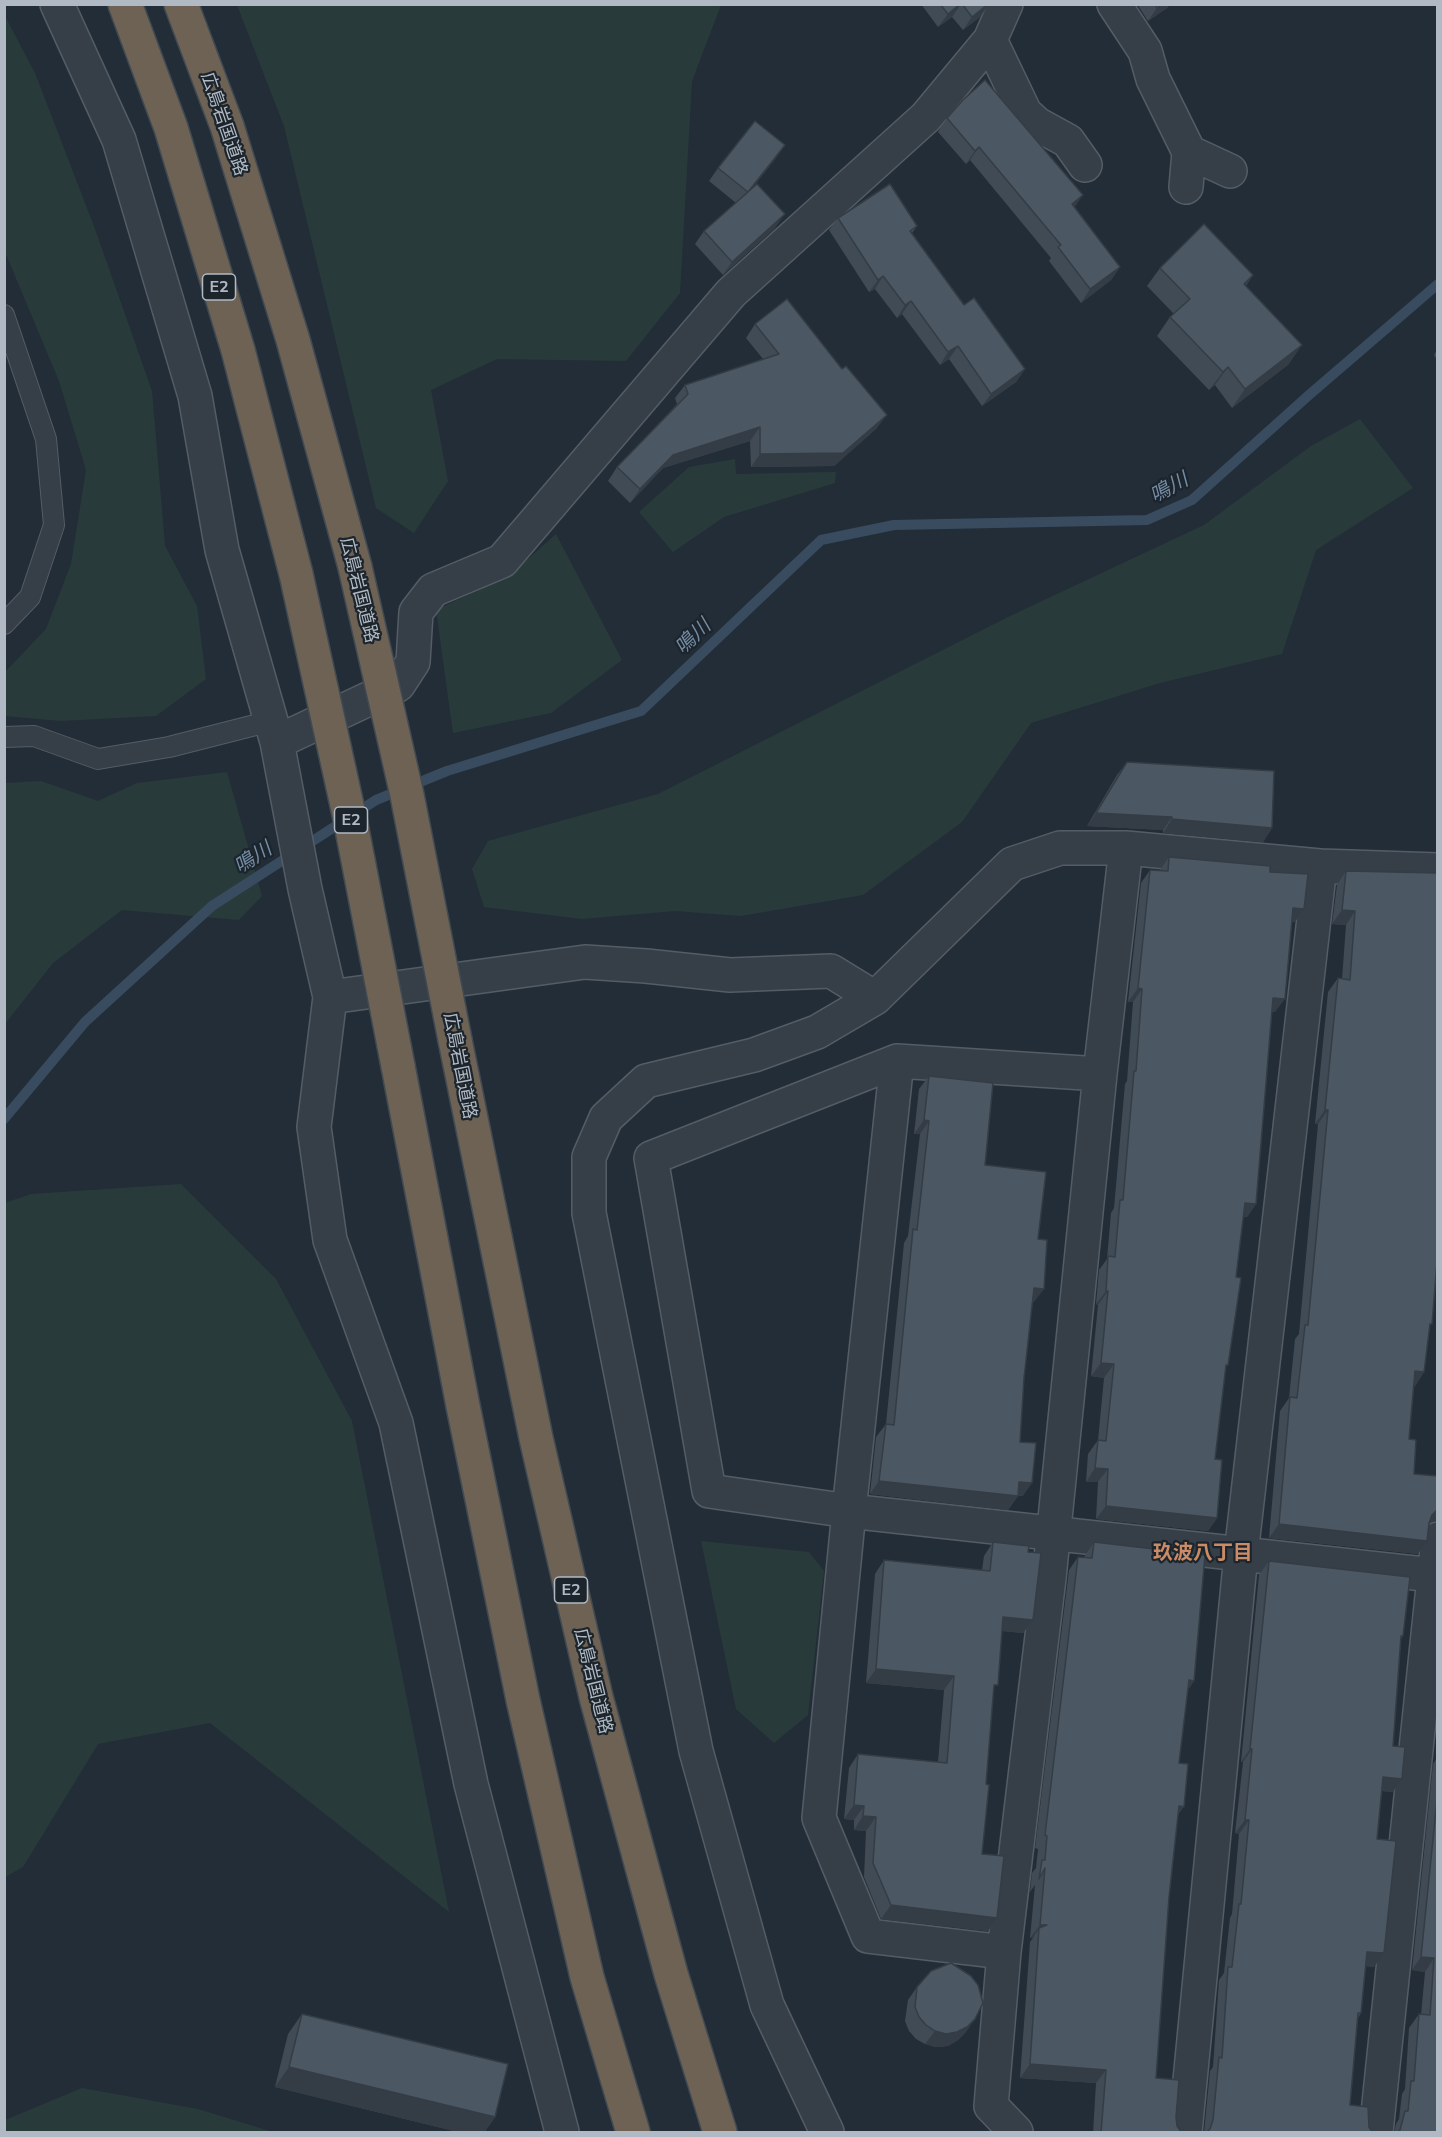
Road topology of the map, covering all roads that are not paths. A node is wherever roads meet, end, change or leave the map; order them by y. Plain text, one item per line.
1 (57, 4) edge
2 (125, 4) edge
3 (181, 4) edge
4 (1006, 4) edge
5 (1114, 4) edge
6 (990, 40) junction
7 (1189, 152) junction
8 (1085, 165) dead end
9 (1230, 171) dead end
10 (1186, 187) dead end
11 (4, 315) edge
12 (4, 624) edge
13 (274, 731) junction
14 (4, 737) edge
15 (1126, 848) junction
16 (1320, 866) junction
17 (1437, 870) edge
18 (330, 997) junction
19 (875, 998) junction
20 (897, 1061) junction
21 (1100, 1074) junction
22 (849, 1511) junction
23 (1053, 1532) junction
24 (1437, 1539) edge
25 (1241, 1554) junction
26 (1433, 1575) junction
27 (1004, 1952) junction
28 (562, 2133) edge
29 (633, 2133) edge
30 (720, 2133) edge
31 (826, 2133) edge
32 (1016, 2133) edge
33 (1185, 2133) edge
34 (1376, 2133) edge

1 - 13 street
2 - 29 highway, E2, bridge
3 - 30 highway, 広島岩国道路 / E2, bridge
4 - 6 street
5 - 7 street
6 - 8 street
6 - 13 street
7 - 9 street
7 - 10 street
11 - 12 lane
13 - 14 lane
13 - 18 street
15 - 16 street
15 - 19 street
15 - 21 street
16 - 17 street
16 - 25 street
18 - 19 street
18 - 28 street
19 - 31 street
20 - 21 street
20 - 22 street
20 - 22 street
21 - 23 street
22 - 23 street
22 - 27 street
23 - 25 street
23 - 27 street
24 - 26 street
25 - 26 street
25 - 33 street
26 - 34 street
27 - 32 street

